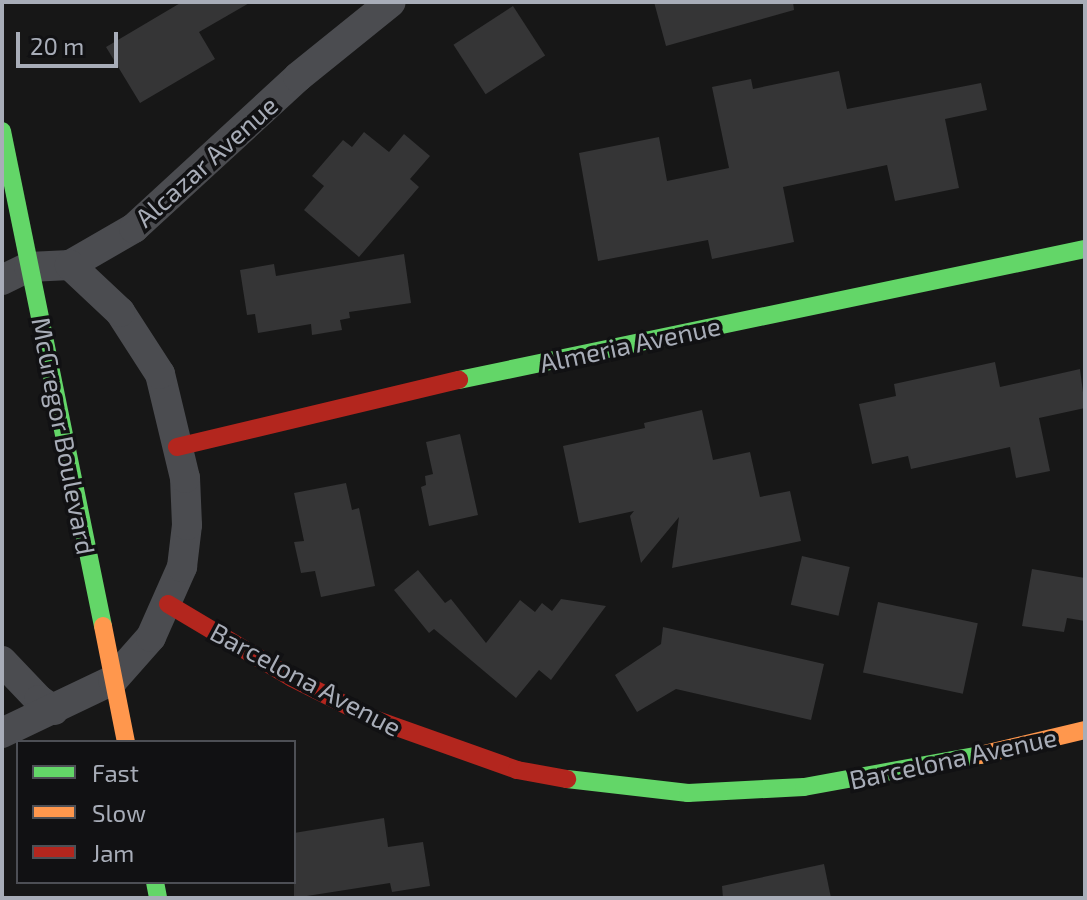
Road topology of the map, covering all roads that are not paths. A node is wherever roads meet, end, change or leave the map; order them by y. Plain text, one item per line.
1 (391, 2) edge
2 (2, 131) edge
3 (1085, 249) edge
4 (70, 265) junction
5 (29, 267) junction
6 (2, 280) edge
7 (177, 447) junction
8 (168, 604) junction
9 (2, 661) edge
10 (113, 680) junction
11 (54, 710) junction
12 (1085, 730) edge
13 (2, 733) edge
14 (126, 740) edge

1 - 4 street, Alcazar Avenue
2 - 5 street, McGregor Boulevard
3 - 7 street, Almeria Avenue
4 - 5 street, Alcazar Avenue
4 - 7 street
5 - 6 street, Alcazar Avenue
5 - 10 street, McGregor Boulevard
7 - 8 street
8 - 10 street
8 - 12 street, Barcelona Avenue
9 - 11 street
10 - 11 street
10 - 14 street, McGregor Boulevard
11 - 13 street

